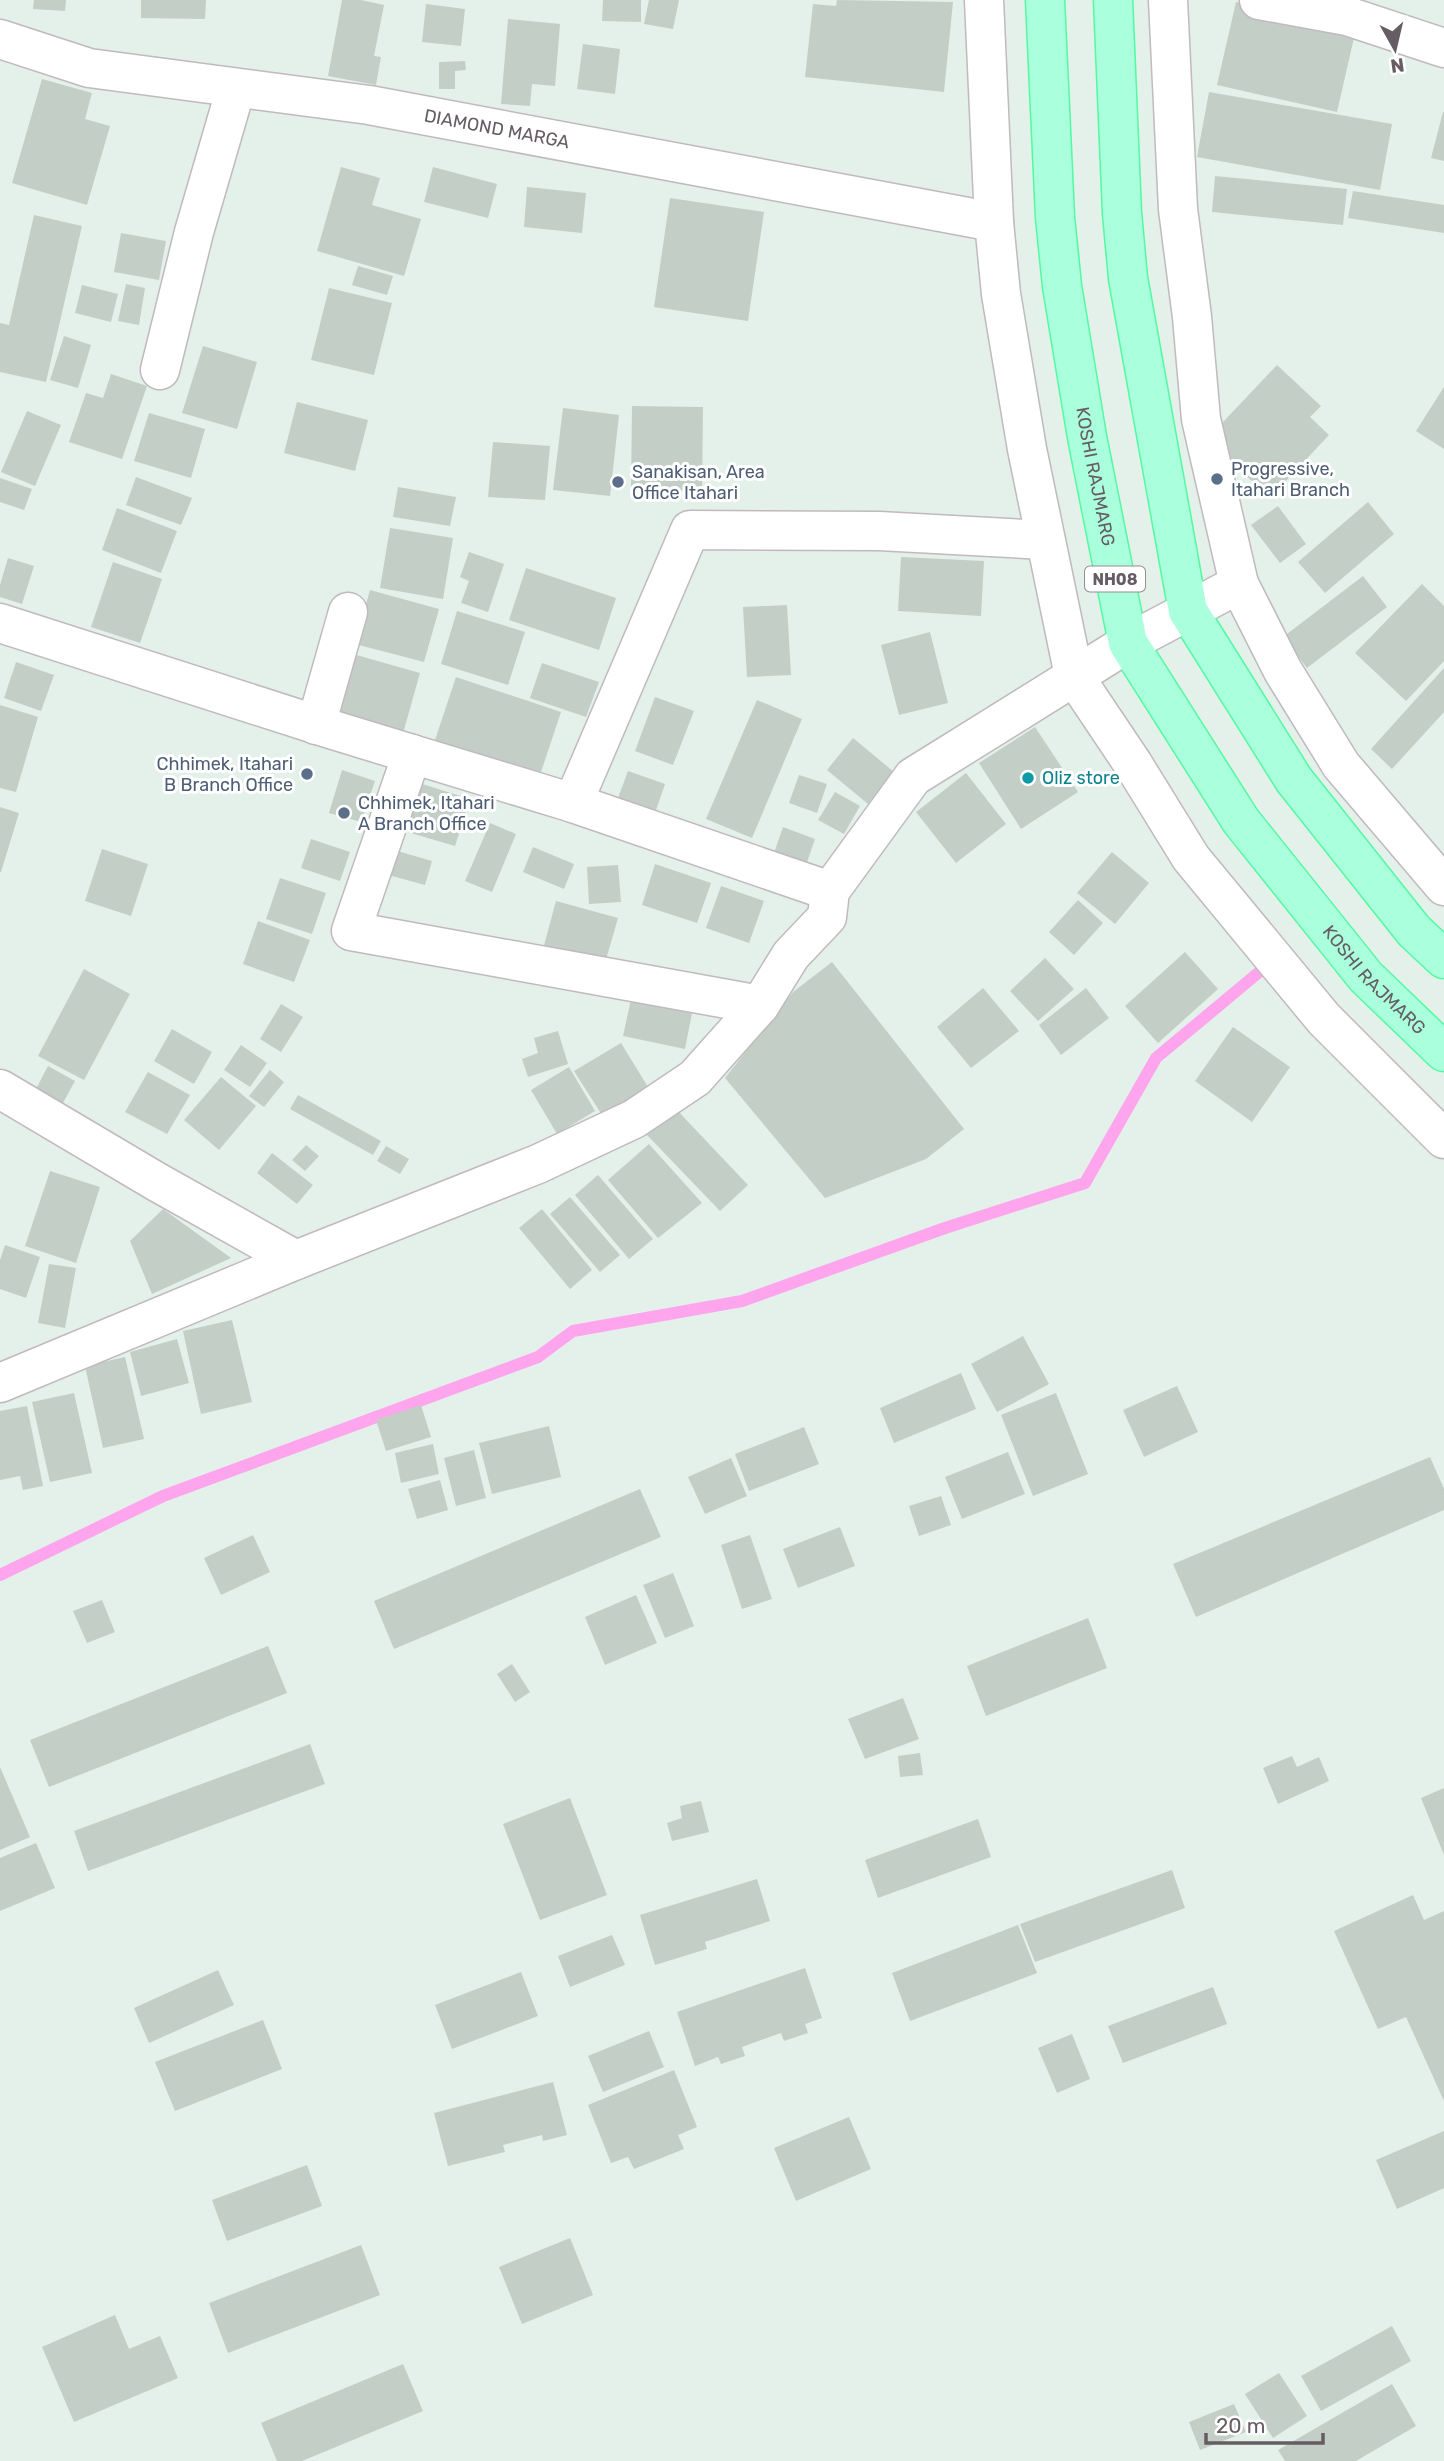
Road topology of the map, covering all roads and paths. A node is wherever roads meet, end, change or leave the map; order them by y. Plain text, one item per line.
1 (984, 0) edge
2 (1045, 0) edge
3 (1113, 0) edge
4 (1168, 0) edge
5 (1259, 0) edge
6 (0, 39) edge
7 (1444, 48) edge
8 (236, 88) junction
9 (993, 222) junction
10 (160, 370) dead end
11 (1044, 540) junction
12 (1239, 584) junction
13 (1188, 611) junction
14 (348, 612) dead end
15 (0, 624) edge
16 (1128, 643) junction
17 (1074, 676) junction
18 (316, 725) junction
19 (412, 754) junction
20 (573, 803) junction
21 (1444, 887) edge
22 (830, 891) junction
23 (1444, 959) edge
24 (761, 1005) junction
25 (1444, 1052) edge
26 (0, 1089) edge
27 (1444, 1139) edge
28 (296, 1260) junction
29 (0, 1384) edge

1 - 9 street
2 - 16 main road, KOSHI RAJMARG / NH08
3 - 13 main road
4 - 12 street
5 - 7 street
6 - 8 street, DIAMOND MARGA
8 - 9 street, DIAMOND MARGA
8 - 10 street
9 - 11 street
11 - 17 street
11 - 20 street
12 - 13 street
12 - 21 street
13 - 16 street
13 - 23 main road
14 - 18 street
15 - 18 street
16 - 17 street
16 - 25 main road, KOSHI RAJMARG / NH08
17 - 22 street
17 - 27 street
18 - 19 street
19 - 20 street
19 - 24 street
20 - 22 street
22 - 24 street
24 - 28 street
26 - 28 street
28 - 29 street

